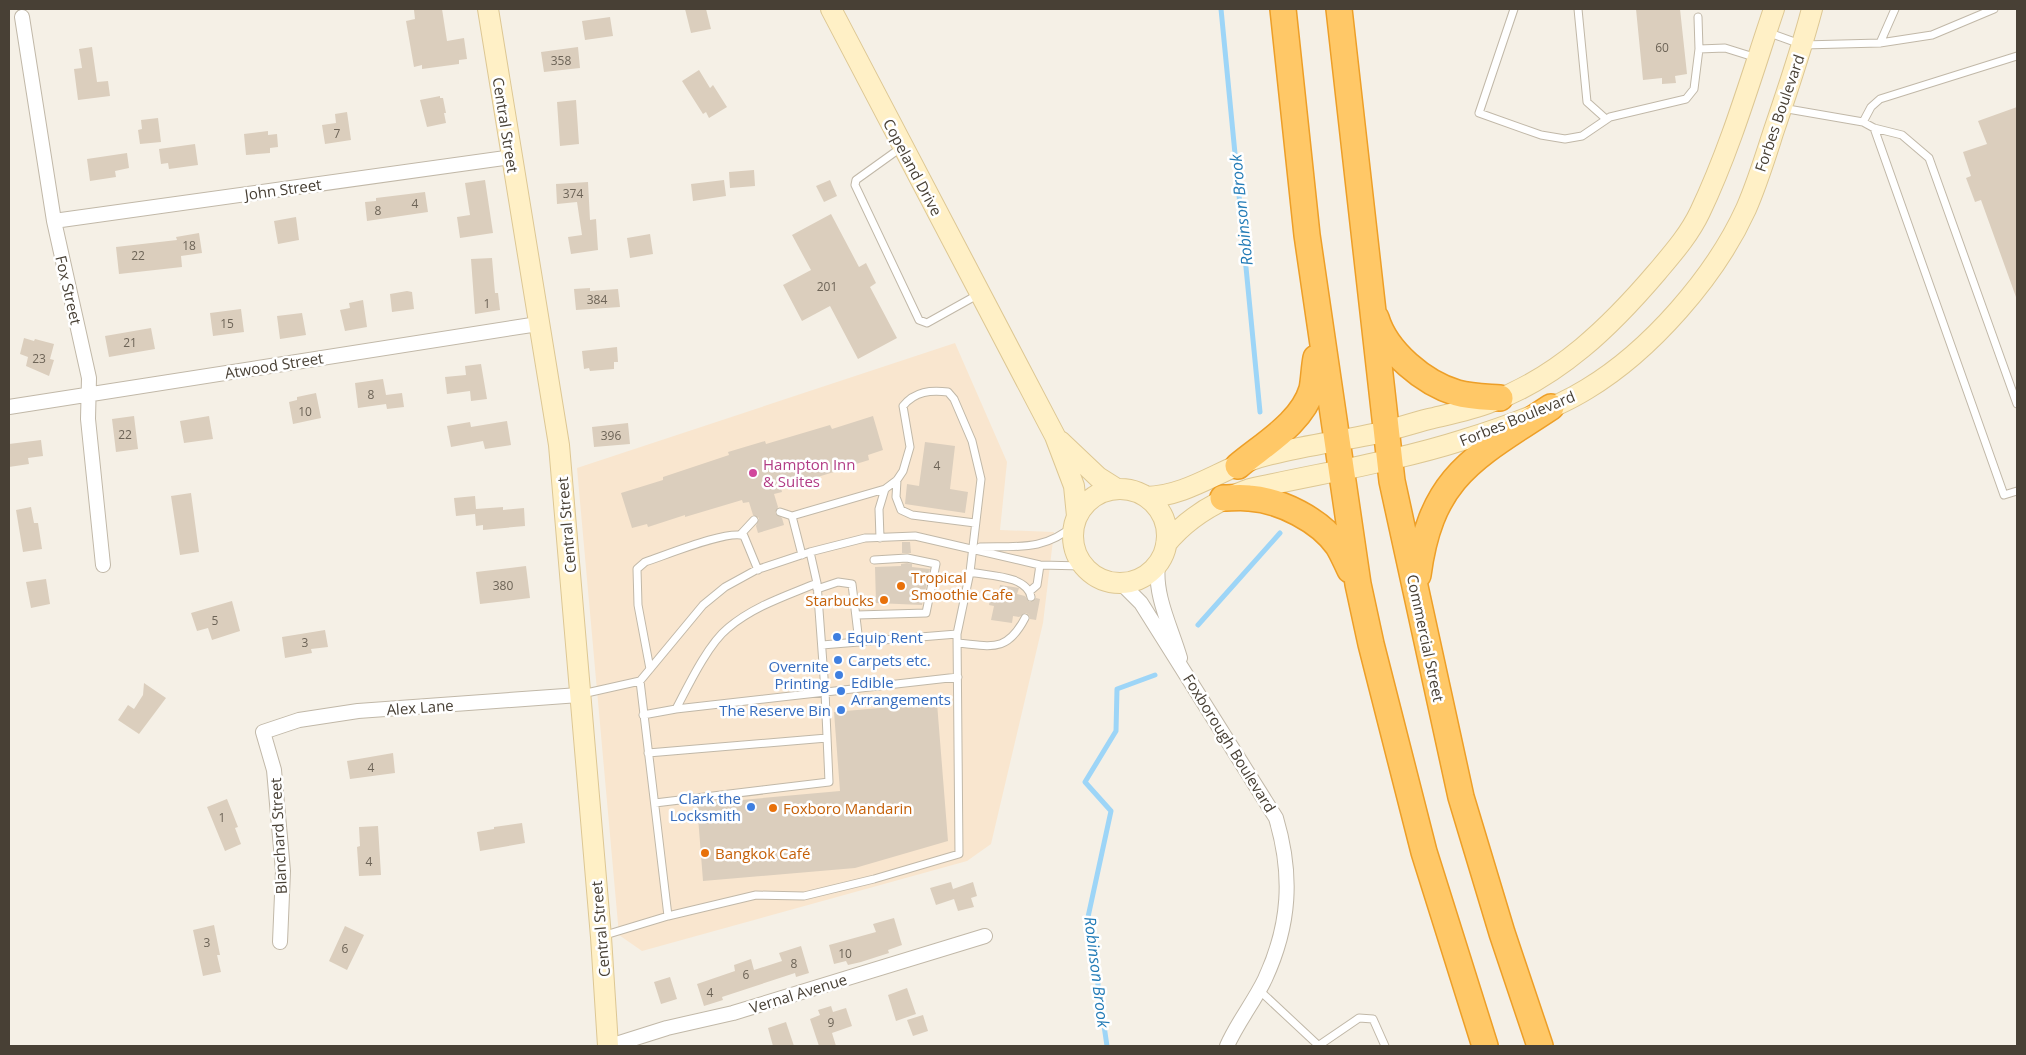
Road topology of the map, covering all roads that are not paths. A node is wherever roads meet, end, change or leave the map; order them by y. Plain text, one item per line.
1 (488, 9) edge
2 (831, 9) edge
3 (1283, 9) edge
4 (1338, 9) edge
5 (1514, 9) edge
6 (1578, 9) edge
7 (1774, 9) edge
8 (1812, 9) edge
9 (1895, 9) edge
10 (1994, 9) edge
11 (22, 17) dead end
12 (1698, 17) dead end
13 (1766, 32) junction
14 (1880, 44) junction
15 (1803, 45) junction
16 (1700, 49) junction
17 (2017, 56) edge
18 (1758, 58) junction
19 (1782, 108) junction
20 (1606, 119) junction
21 (1863, 122) junction
22 (1874, 128) junction
23 (902, 147) junction
24 (512, 157) junction
25 (54, 221) junction
26 (980, 294) junction
27 (1370, 294) junction
28 (538, 324) junction
29 (1320, 336) junction
30 (90, 394) junction
31 (1500, 398) junction
32 (2017, 404) edge
33 (9, 407) edge
34 (1551, 407) junction
35 (1385, 431) junction
36 (1054, 436) junction
37 (1335, 442) junction
38 (1389, 459) junction
39 (1238, 466) junction
40 (1340, 469) junction
41 (897, 480) junction
42 (884, 489) junction
43 (1117, 489) junction
44 (2017, 491) edge
45 (1146, 497) junction
46 (1222, 498) junction
47 (780, 512) dead end
48 (792, 516) junction
49 (754, 520) dead end
50 (1076, 520) junction
51 (975, 523) junction
52 (741, 534) junction
53 (880, 538) junction
54 (1166, 544) junction
55 (972, 547) junction
56 (806, 554) junction
57 (874, 560) dead end
58 (1158, 563) junction
59 (1040, 564) junction
60 (104, 565) dead end
61 (1083, 566) junction
62 (758, 570) junction
63 (970, 572) junction
64 (1121, 583) junction
65 (1358, 584) junction
66 (817, 586) junction
67 (1416, 590) junction
68 (857, 615) junction
69 (1026, 618) dead end
70 (957, 634) junction
71 (859, 642) junction
72 (958, 643) junction
73 (822, 645) junction
74 (1182, 666) junction
75 (650, 669) junction
76 (958, 677) junction
77 (640, 681) junction
78 (825, 691) junction
79 (579, 694) junction
80 (676, 709) junction
81 (644, 715) junction
82 (263, 732) joint
83 (827, 738) junction
84 (648, 753) junction
85 (655, 804) junction
86 (668, 916) junction
87 (601, 936) junction
88 (986, 936) dead end
89 (280, 942) dead end
90 (1259, 990) junction
91 (609, 1046) edge
92 (1227, 1046) edge
93 (1318, 1046) edge
94 (1385, 1046) edge
95 (1485, 1046) edge
96 (1540, 1046) edge

1 - 24 street, Central Street
2 - 23 street, Copeland Drive
3 - 29 highway
4 - 27 highway, Commercial Street
5 - 20 lane
6 - 20 lane
7 - 13 street, Forbes Boulevard
8 - 15 street, Forbes Boulevard
9 - 14 lane
10 - 14 lane
11 - 25 street, Fox Street
12 - 16 lane
13 - 15 lane
13 - 18 street, Forbes Boulevard
14 - 15 lane
15 - 19 street, Forbes Boulevard
16 - 18 lane
16 - 20 lane
17 - 21 lane
18 - 31 street, Forbes Boulevard
19 - 21 lane
19 - 34 street, Forbes Boulevard
21 - 22 lane
22 - 32 lane
22 - 44 lane
23 - 26 street, Copeland Drive
23 - 26 lane
24 - 25 street, John Street
24 - 28 street, Central Street
25 - 30 street, Fox Street
26 - 36 street, Copeland Drive
27 - 31 highway
27 - 35 highway, Commercial Street
28 - 30 street, Atwood Street
28 - 79 street, Central Street
29 - 37 highway
29 - 39 highway
30 - 33 street, Atwood Street
30 - 60 street, Fox Street
31 - 35 street, Forbes Boulevard
34 - 38 street, Forbes Boulevard
34 - 67 highway
35 - 37 street, Forbes Boulevard
35 - 38 highway, Commercial Street
36 - 43 street
36 - 50 street
37 - 39 street, Forbes Boulevard
37 - 40 highway
38 - 40 street, Forbes Boulevard
38 - 67 highway, Commercial Street
39 - 45 street, Forbes Boulevard
40 - 46 street, Forbes Boulevard
40 - 65 highway
41 - 42 lane
41 - 51 lane
41 - 51 lane
42 - 48 lane
42 - 53 lane
43 - 45 street
43 - 50 street
45 - 54 street
46 - 54 street, Forbes Boulevard
46 - 65 highway
47 - 48 lane
48 - 56 lane
49 - 52 lane
50 - 55 lane
50 - 61 street
51 - 55 lane
52 - 62 lane
52 - 75 lane
53 - 55 lane
53 - 56 lane
54 - 58 street, Foxborough Boulevard
55 - 59 lane
55 - 63 lane
56 - 62 lane
56 - 66 lane
57 - 68 lane
58 - 64 street, Foxborough Boulevard
58 - 74 street, Foxborough Boulevard
59 - 61 lane
59 - 63 lane
61 - 64 street
62 - 75 lane
63 - 70 lane
64 - 74 street, Foxborough Boulevard
65 - 95 highway
66 - 68 lane
66 - 73 lane
66 - 80 lane
67 - 96 highway, Commercial Street
68 - 71 lane
69 - 72 lane
70 - 71 lane
70 - 72 lane
71 - 73 lane
72 - 76 lane
73 - 78 lane
74 - 90 street, Foxborough Boulevard
75 - 77 lane
76 - 78 lane
76 - 86 lane
77 - 79 lane
77 - 81 lane
78 - 80 lane
78 - 83 lane
79 - 82 street, Alex Lane
79 - 87 street, Central Street
80 - 81 lane
81 - 84 lane
82 - 89 street, Blanchard Street
83 - 84 lane
83 - 85 lane
84 - 85 lane
85 - 86 lane
86 - 87 lane
87 - 91 street, Central Street
88 - 91 street, Vernal Avenue
90 - 92 street, Foxborough Boulevard
90 - 93 lane
93 - 94 lane

